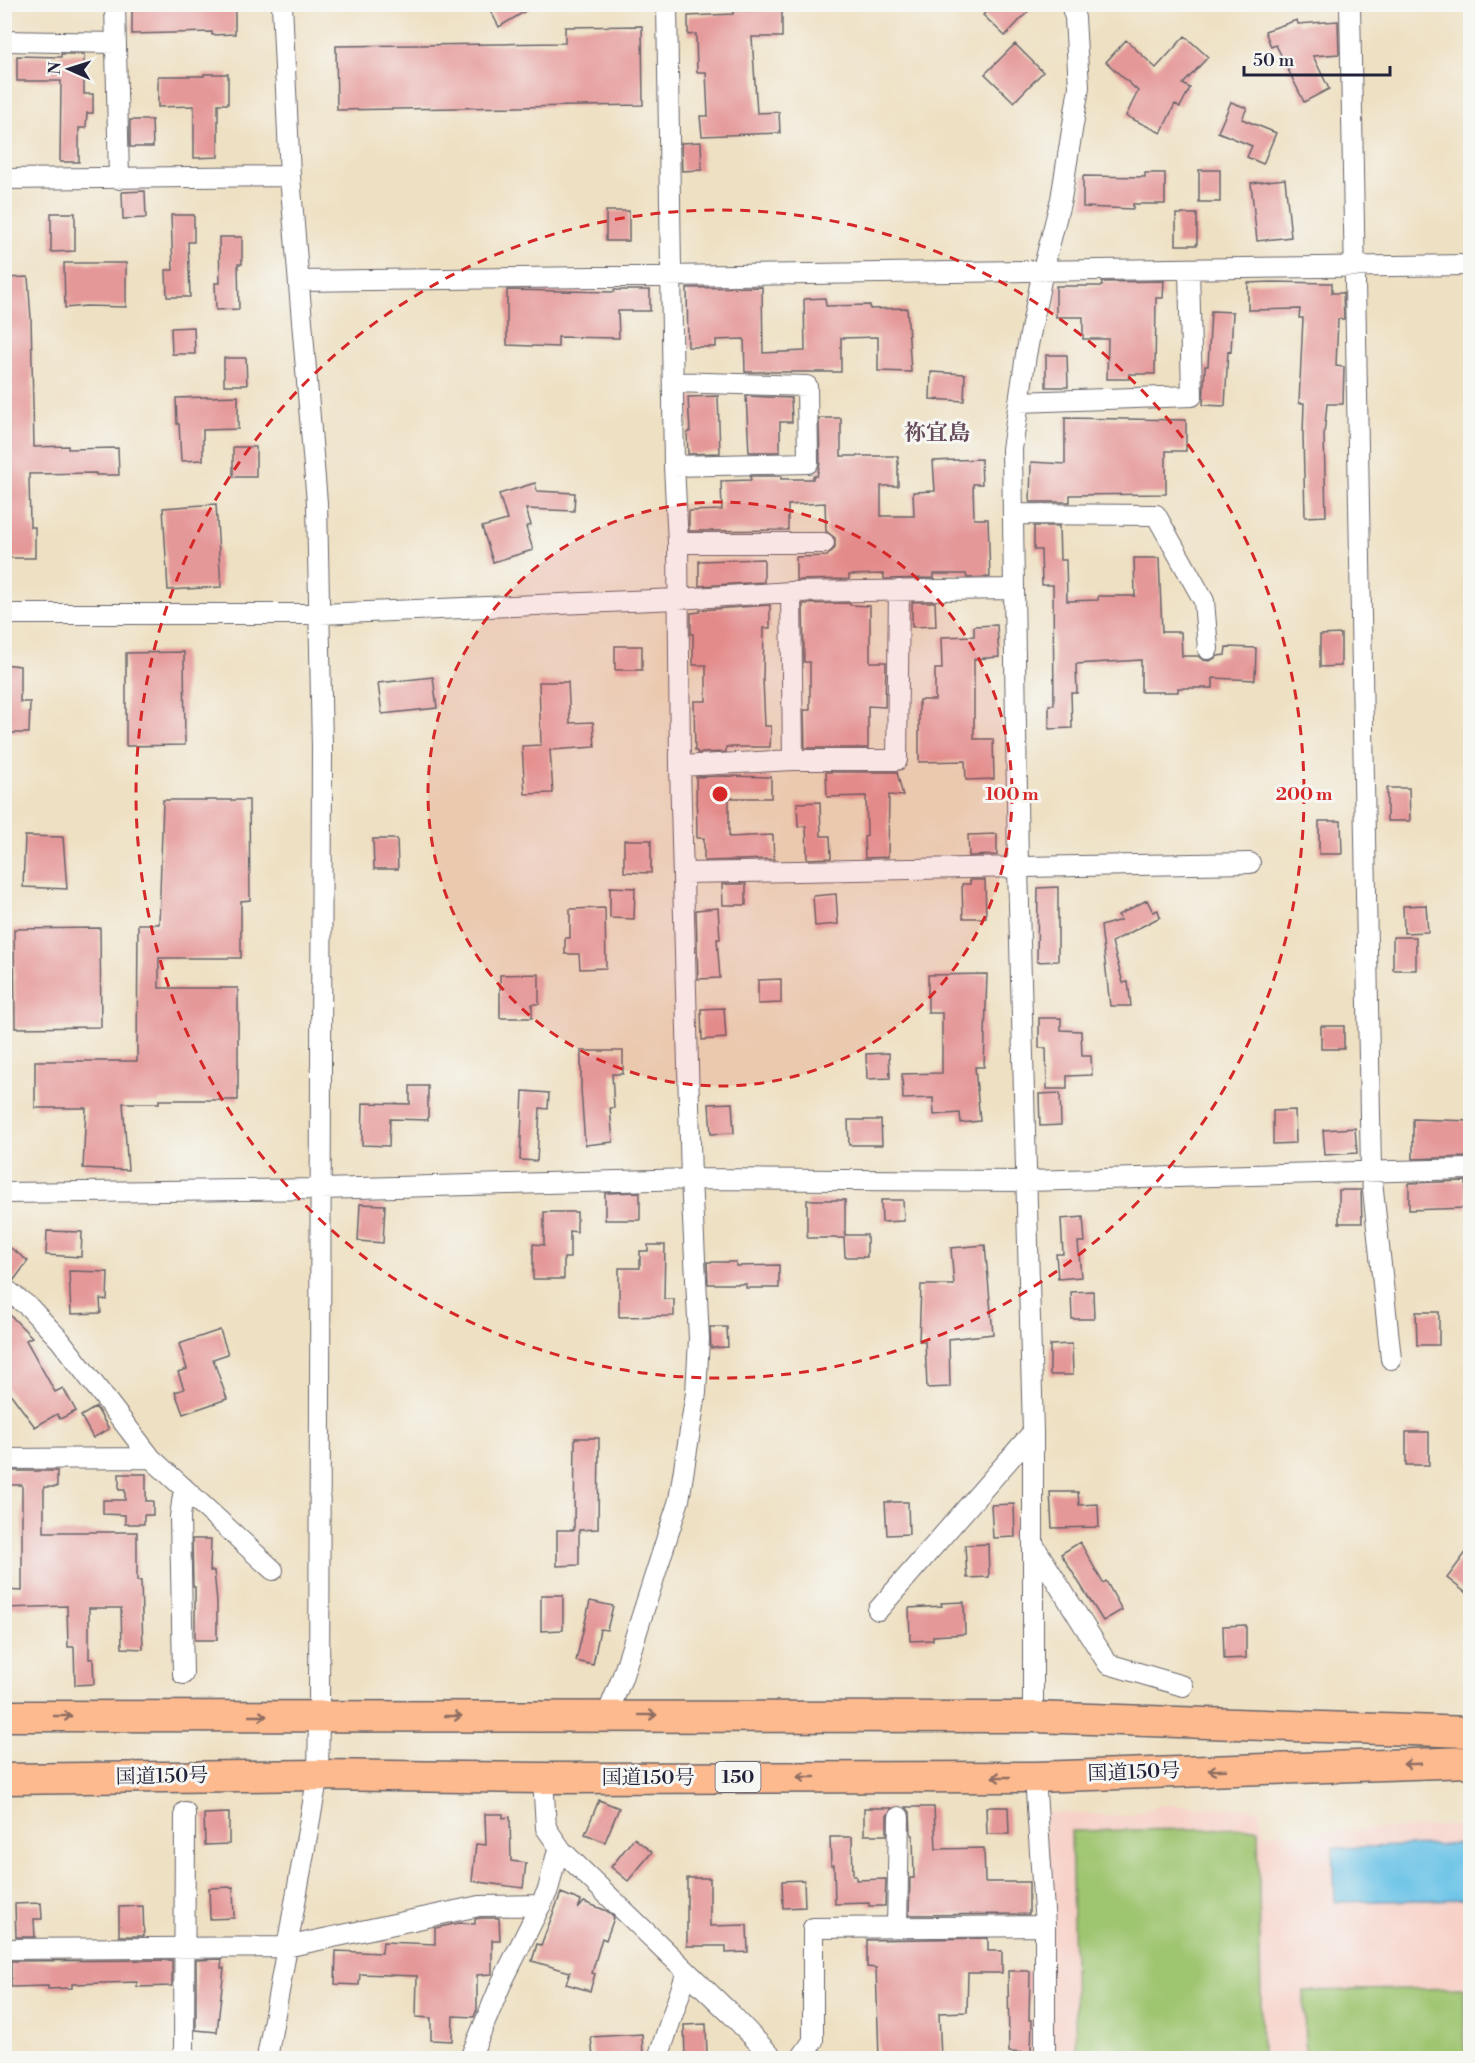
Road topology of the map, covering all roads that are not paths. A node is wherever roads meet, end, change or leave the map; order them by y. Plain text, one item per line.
1 (115, 4) edge
2 (282, 4) edge
3 (668, 4) edge
4 (1071, 4) edge
5 (1350, 4) edge
6 (4, 41) edge
7 (116, 43) junction
8 (290, 176) junction
9 (4, 179) edge
10 (118, 179) junction
11 (1470, 266) edge
12 (1355, 268) junction
13 (1189, 269) junction
14 (1043, 270) junction
15 (672, 277) junction
16 (299, 281) junction
17 (674, 382) junction
18 (1019, 402) junction
19 (674, 466) junction
20 (1013, 514) junction
21 (678, 543) junction
22 (824, 543) dead end
23 (1014, 589) junction
24 (899, 590) junction
25 (790, 592) junction
26 (677, 599) junction
27 (4, 614) edge
28 (320, 614) junction
29 (1208, 649) dead end
30 (793, 760) junction
31 (680, 766) junction
32 (1250, 863) dead end
33 (1018, 867) junction
34 (683, 873) junction
35 (1470, 1169) edge
36 (1371, 1171) junction
37 (691, 1179) junction
38 (1027, 1181) junction
39 (321, 1189) junction
40 (4, 1193) edge
41 (4, 1288) edge
42 (1391, 1359) dead end
43 (1033, 1432) junction
44 (151, 1458) junction
45 (4, 1459) edge
46 (184, 1488) junction
47 (1033, 1543) junction
48 (273, 1570) dead end
49 (878, 1610) dead end
50 (183, 1674) dead end
51 (1182, 1686) dead end
52 (607, 1715) junction
53 (4, 1716) edge
54 (319, 1716) junction
55 (1033, 1717) junction
56 (1470, 1732) edge
57 (1470, 1762) edge
58 (318, 1775) junction
59 (1035, 1777) junction
60 (543, 1778) junction
61 (4, 1779) edge
62 (185, 1812) dead end
63 (899, 1817) dead end
64 (562, 1851) junction
65 (541, 1905) junction
66 (1045, 1926) junction
67 (897, 1928) junction
68 (184, 1946) junction
69 (286, 1947) junction
70 (4, 1949) edge
71 (687, 1972) junction
72 (184, 2058) edge
73 (267, 2058) edge
74 (470, 2058) edge
75 (657, 2058) edge
76 (773, 2058) edge
77 (801, 2058) edge
78 (1045, 2058) edge

1 - 7 street
2 - 8 street
3 - 15 street
4 - 14 street
5 - 12 street
6 - 7 street
7 - 10 street
8 - 10 street
8 - 16 street
9 - 10 street
11 - 12 street
12 - 13 street
12 - 36 street
13 - 14 street
13 - 18 street
14 - 15 street
14 - 18 street
15 - 16 street
15 - 17 street
16 - 28 street
17 - 19 street
17 - 19 street
18 - 20 street
19 - 21 street
20 - 23 street
20 - 29 street
21 - 22 street
21 - 26 street
23 - 24 street
23 - 33 street
24 - 25 street
24 - 30 street
25 - 26 street
25 - 30 street
26 - 28 street
26 - 31 street
27 - 28 street
28 - 39 street
30 - 31 street
31 - 34 street
32 - 33 street
33 - 34 street
33 - 38 street
34 - 37 street
35 - 36 street
36 - 38 street
36 - 42 street
37 - 38 street
37 - 39 street
37 - 52 street
38 - 43 street
39 - 40 street
39 - 54 street
41 - 44 street
43 - 47 street
43 - 49 street
44 - 45 street
44 - 46 street
46 - 48 street
46 - 50 street
47 - 51 street
47 - 55 street
54 -> 52 highway
52 -> 55 highway
53 -> 54 highway
54 - 58 street
55 - 56 highway
57 -> 59 highway, 国道150号 / 150
58 - 60 highway, 国道150号 / 150
58 - 61 highway, 国道150号 / 150
58 - 69 street
59 -> 60 highway, 国道150号 / 150
59 - 66 street
60 - 64 street
62 - 68 street
63 - 67 street
64 - 65 street
64 - 71 street
65 - 69 street
65 - 74 street
66 - 67 street
66 - 78 street
67 - 77 street
68 - 69 street
68 - 70 street
68 - 72 street
69 - 73 street
71 - 75 street
71 - 76 street

